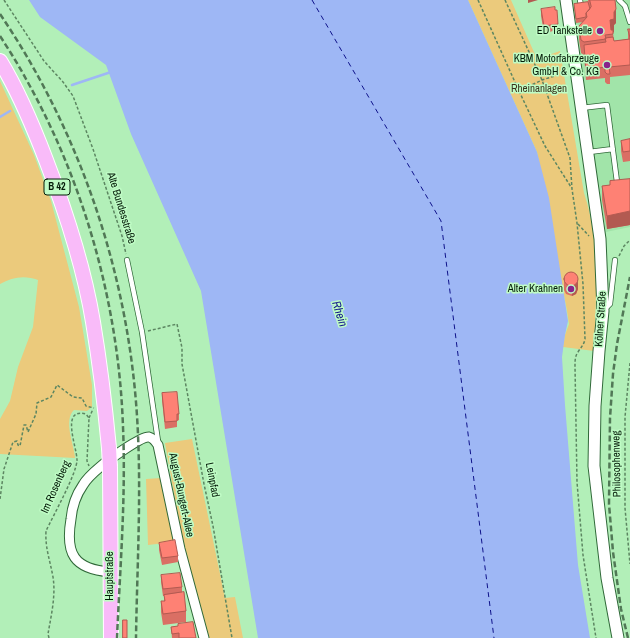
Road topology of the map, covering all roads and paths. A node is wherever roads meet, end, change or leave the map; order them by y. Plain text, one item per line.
1 (4, 0) edge
2 (478, 0) edge
3 (505, 0) edge
4 (566, 0) edge
5 (619, 0) edge
6 (581, 3) edge
7 (588, 5) edge
8 (630, 22) edge
9 (0, 61) edge
10 (575, 70) junction
11 (542, 80) junction
12 (519, 91) junction
13 (581, 108) junction
14 (613, 149) junction
15 (587, 152) junction
16 (617, 182) edge
17 (572, 189) junction
18 (577, 223) junction
19 (600, 239) junction
20 (630, 240) edge
21 (127, 260) joint
22 (615, 260) joint
23 (603, 311) junction
24 (142, 332) junction
25 (630, 363) edge
26 (89, 418) junction
27 (158, 445) junction
28 (94, 472) junction
29 (0, 499) edge
30 (630, 564) edge
31 (110, 572) junction
32 (49, 638) edge
33 (111, 638) edge
34 (204, 638) edge
35 (232, 638) edge
36 (596, 638) edge
37 (618, 638) edge

1 - 21 path, Alte Bundesstraße
2 - 12 path
3 - 11 path
4 - 10 street, Kölner Straße
5 - 8 lane
6 - 7 lane
9 - 31 main road, Hauptstraße / B 42, bridge
10 - 11 path
10 - 13 street, Kölner Straße
11 - 12 path
11 - 17 path
12 - 17 path
13 - 14 lane
13 - 15 street, Kölner Straße
14 - 15 lane
14 - 16 lane
15 - 19 street, Kölner Straße
17 - 18 path
18 - 19 path
18 - 36 path
19 - 23 street, Kölner Straße
20 - 22 path
21 - 24 lane, Alte Bundesstraße
22 - 23 lane
23 - 37 street, Kölner Straße
24 - 27 lane, Alte Bundesstraße
24 - 35 path, Leinpfad
25 - 30 path, Philosophenweg
26 - 28 path, Im Rosenberg
26 - 29 path
26 - 32 path, Im Rosenberg
27 - 28 street, August-Bungert-Allee
27 - 34 street, August-Bungert-Allee
28 - 31 street, August-Bungert-Allee
31 - 33 main road, Hauptstraße / B 42

